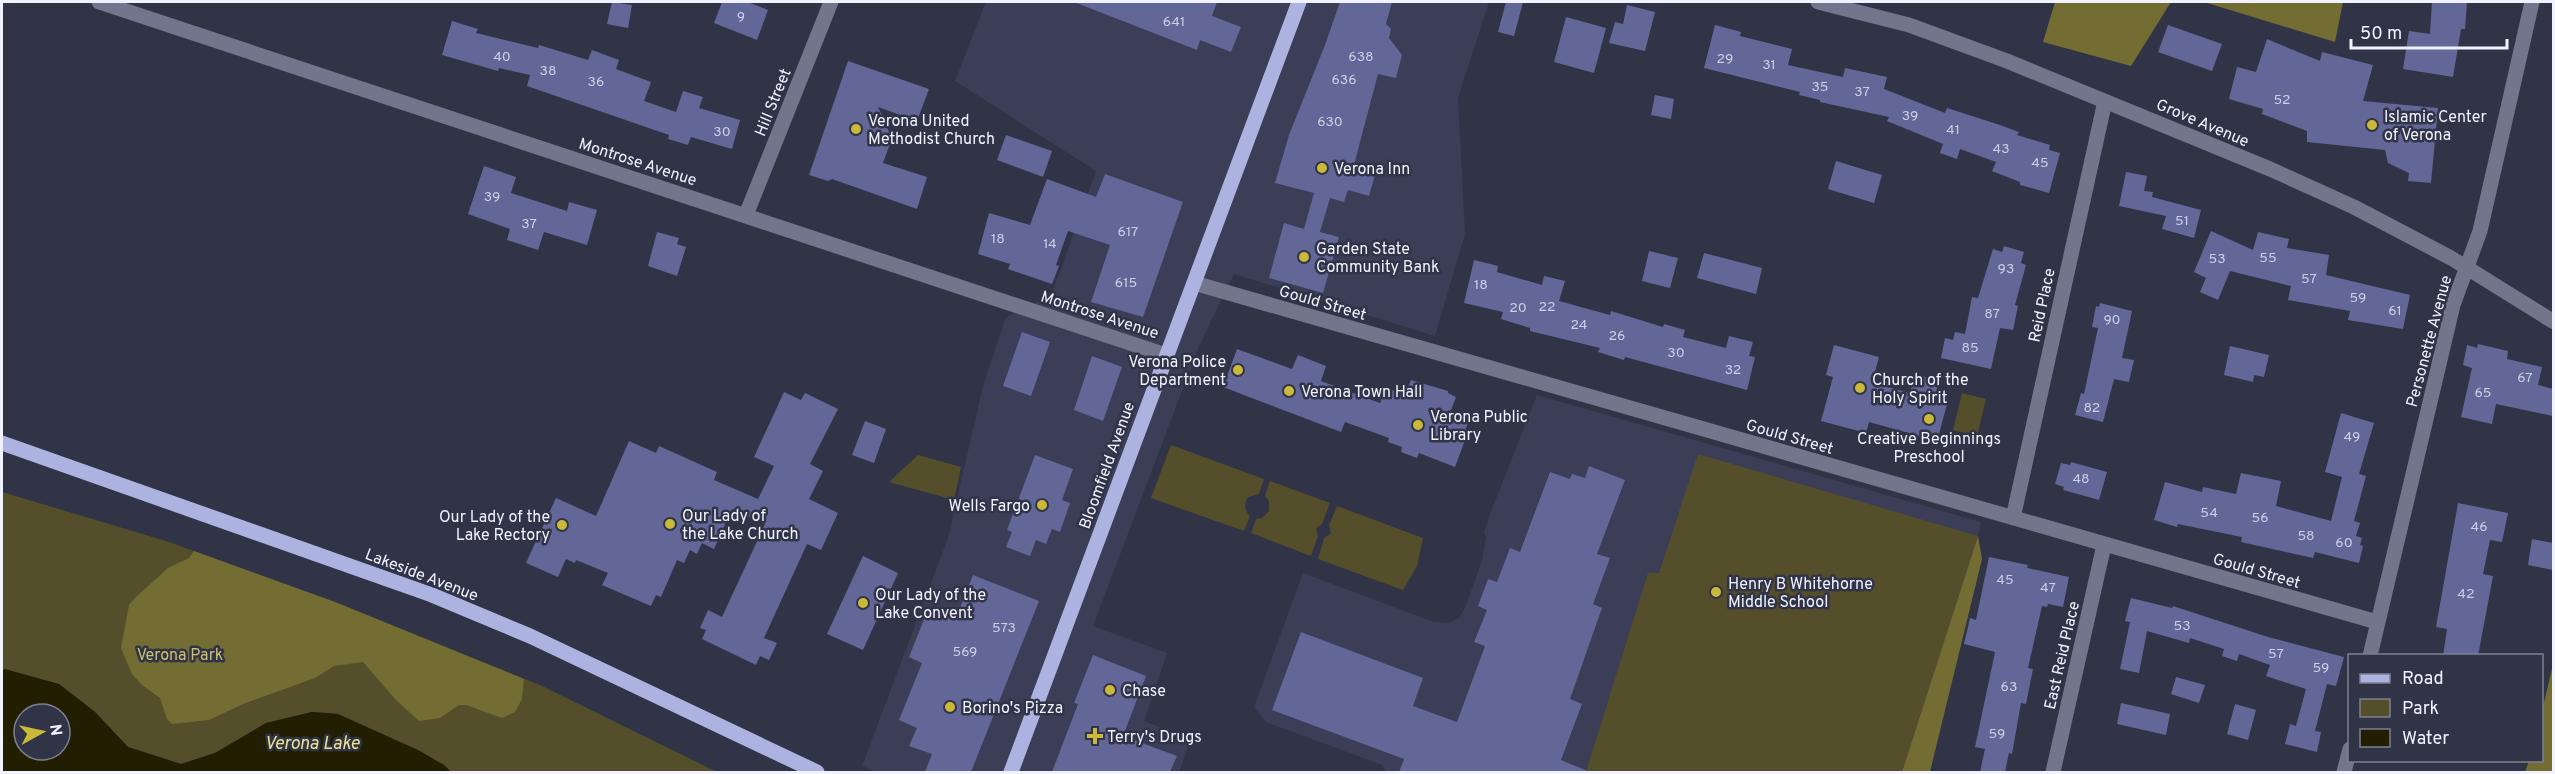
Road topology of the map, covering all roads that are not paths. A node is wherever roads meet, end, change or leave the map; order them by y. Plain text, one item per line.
1 (99, 2) edge
2 (831, 2) edge
3 (1299, 2) edge
4 (1818, 2) edge
5 (2532, 2) edge
6 (2105, 101) junction
7 (746, 215) junction
8 (2467, 268) junction
9 (1194, 283) junction
10 (2553, 322) edge
11 (1166, 355) junction
12 (2, 443) edge
13 (2013, 518) junction
14 (2104, 545) junction
15 (2377, 622) junction
16 (2370, 654) edge
17 (2348, 754) edge
18 (817, 772) edge
19 (1011, 772) edge
20 (2053, 772) edge
21 (2344, 772) edge

1 - 7 street, Montrose Avenue
2 - 7 street, Hill Street
3 - 9 main road, Bloomfield Avenue
4 - 6 street, Grove Avenue
5 - 8 street, Personette Avenue
6 - 8 street, Grove Avenue
6 - 13 street, Reid Place
7 - 11 street, Montrose Avenue
8 - 10 street, Grove Avenue
8 - 15 street, Personette Avenue
9 - 11 main road, Bloomfield Avenue
9 - 13 street, Gould Street
11 - 19 main road, Bloomfield Avenue
12 - 18 main road, Lakeside Avenue
13 - 14 street, Gould Street
14 - 15 street, Gould Street
14 - 20 street, East Reid Place
15 - 16 street, Personette Avenue
17 - 21 street

